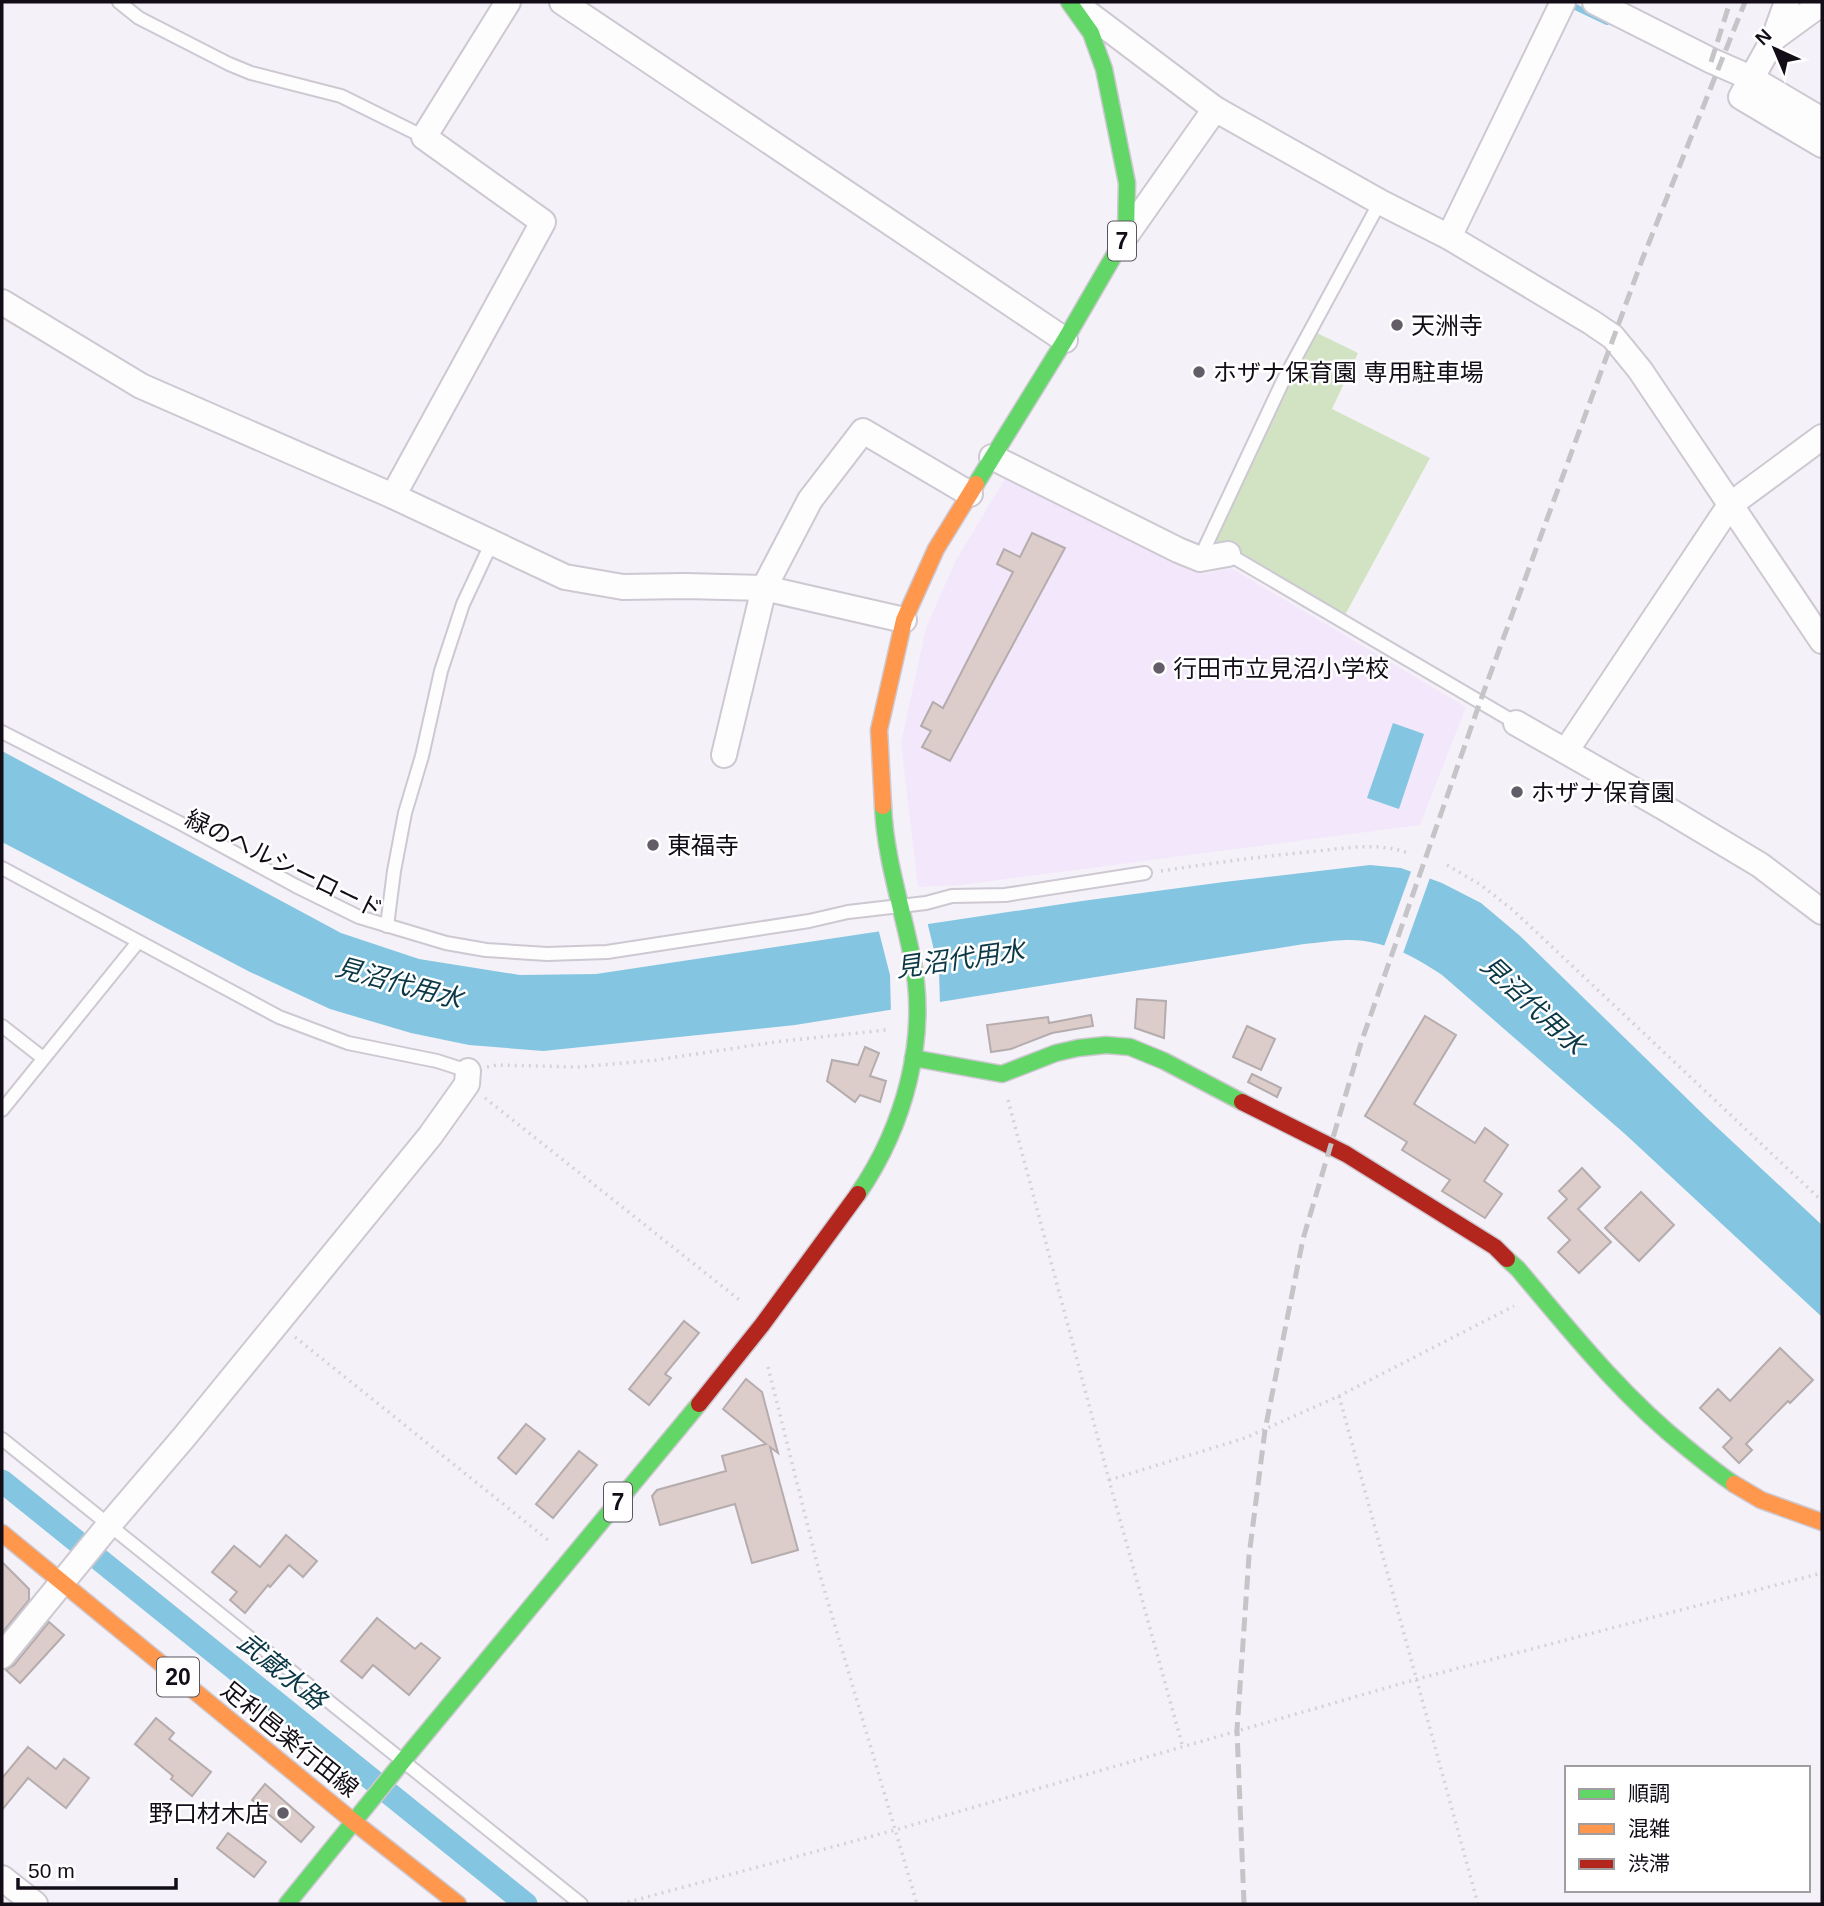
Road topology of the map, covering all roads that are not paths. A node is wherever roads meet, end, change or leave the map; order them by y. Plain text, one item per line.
1 (119, 2) edge
2 (508, 2) edge
3 (562, 2) edge
4 (1072, 2) edge
5 (1563, 2) edge
6 (1595, 2) edge
7 (1787, 2) edge
8 (1822, 3) edge
9 (1774, 37) junction
10 (1751, 78) junction
11 (1215, 109) junction
12 (1822, 120) edge
13 (424, 137) junction
14 (1822, 145) edge
15 (1380, 202) junction
16 (1126, 235) junction
17 (1449, 237) junction
18 (2, 302) edge
19 (1065, 340) junction
20 (1822, 437) edge
21 (992, 457) junction
22 (970, 494) junction
23 (393, 496) junction
24 (1730, 505) junction
25 (492, 542) junction
26 (1228, 554) joint
27 (1200, 559) junction
28 (764, 588) junction
29 (904, 620) junction
30 (1822, 641) edge
31 (1516, 723) joint
32 (2, 732) edge
33 (1566, 751) junction
34 (724, 755) dead end
35 (2, 868) edge
36 (1145, 873) road end
37 (901, 910) junction
38 (1822, 912) edge
39 (387, 926) junction
40 (138, 942) junction
41 (2, 1026) edge
42 (43, 1058) junction
43 (913, 1058) junction
44 (468, 1077) joint
45 (2, 1110) edge
46 (2, 1438) edge
47 (1822, 1522) edge
48 (107, 1527) junction
49 (2, 1533) edge
50 (68, 1575) junction
51 (2, 1656) edge
52 (401, 1763) junction
53 (354, 1822) junction
54 (2, 1878) edge
55 (35, 1904) edge
56 (287, 1904) edge
57 (458, 1904) edge
58 (581, 1904) edge

1 - 13 lane
2 - 13 street
3 - 19 street
4 - 11 street
4 - 16 main road, 7
5 - 17 street
6 - 10 street
7 - 9 street
8 - 9 street
9 - 10 street
10 - 12 street
10 - 14 street
11 - 15 street
11 - 16 street
13 - 23 street
15 - 17 street
15 - 27 lane
16 - 19 main road, 7
17 - 24 street
18 - 23 street
19 - 21 main road, 7
20 - 24 street
21 - 22 main road, 7
21 - 27 street
22 - 28 street
22 - 29 main road, 7
23 - 25 street
24 - 30 street
24 - 33 street
25 - 28 street
25 - 39 lane
26 - 27 street
26 - 31 lane
28 - 29 street
28 - 34 street
29 - 37 main road, 7
31 - 33 street
32 - 39 lane
33 - 38 street
35 - 40 lane
36 - 37 lane
37 - 39 lane
37 - 43 main road, 7
40 - 42 lane
40 - 44 lane
41 - 42 lane
42 - 45 lane
43 - 47 main road
43 - 52 main road, 7
44 - 48 street
46 - 48 lane
48 - 50 street
48 - 52 lane
49 - 50 main road, 足利邑楽行田線 / 20
50 - 51 street
50 - 53 main road, 足利邑楽行田線 / 20
52 - 53 main road, 7
52 - 58 lane
53 - 56 main road, 7
53 - 57 main road, 足利邑楽行田線
54 - 55 street

